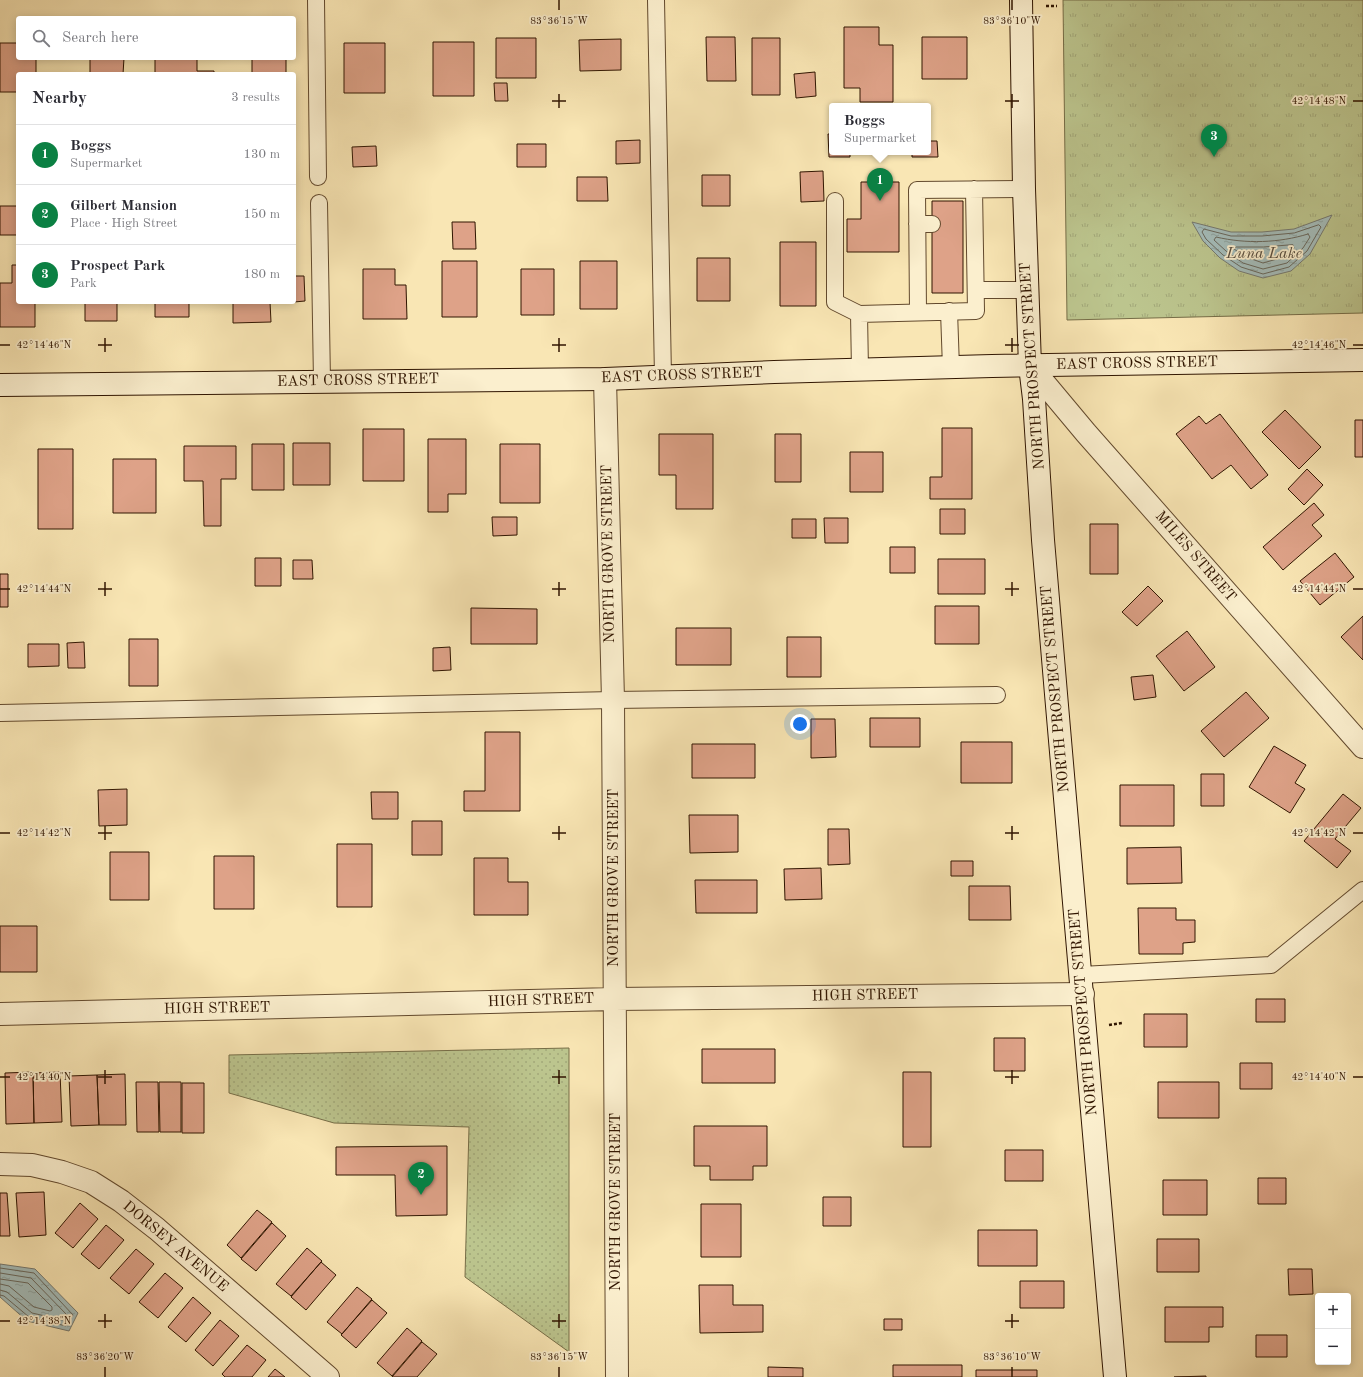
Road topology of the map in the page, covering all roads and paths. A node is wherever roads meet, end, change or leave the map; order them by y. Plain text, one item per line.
1 (316, 0) edge
2 (656, 0) edge
3 (1031, 3) edge
4 (1057, 6) dead end
5 (318, 177) dead end
6 (1024, 189) junction
7 (974, 190) junction
8 (836, 201) dead end
9 (319, 203) dead end
10 (976, 290) junction
11 (1027, 290) junction
12 (949, 311) junction
13 (918, 312) junction
14 (859, 314) junction
15 (1363, 360) edge
16 (1030, 366) junction
17 (951, 368) junction
18 (860, 370) junction
19 (663, 377) junction
20 (605, 379) junction
21 (322, 381) junction
22 (0, 385) edge
23 (997, 695) dead end
24 (613, 700) junction
25 (0, 713) edge
26 (1363, 747) edge
27 (1363, 890) edge
28 (1082, 985) junction
29 (614, 999) junction
30 (0, 1014) edge
31 (1122, 1023) dead end
32 (1105, 1025) dead end
33 (0, 1164) edge
34 (328, 1377) edge
35 (617, 1377) edge
36 (1115, 1377) edge

1 - 5 lane
2 - 19 lane
3 - 4 path
3 - 6 street, NORTH PROSPECT STREET
6 - 7 lane
6 - 11 street, NORTH PROSPECT STREET
7 - 10 lane
7 - 13 lane
8 - 14 lane
9 - 21 lane
10 - 11 lane
10 - 12 lane
11 - 16 street, NORTH PROSPECT STREET
12 - 13 lane
12 - 17 lane
13 - 14 lane
14 - 18 lane
15 - 16 street, EAST CROSS STREET
16 - 17 street, EAST CROSS STREET
16 - 26 street, MILES STREET
16 - 28 street, NORTH PROSPECT STREET
17 - 18 street, EAST CROSS STREET
18 - 19 street, EAST CROSS STREET
19 - 20 street, EAST CROSS STREET
20 - 21 street, EAST CROSS STREET
20 - 24 street, NORTH GROVE STREET
21 - 22 street, EAST CROSS STREET
23 - 24 lane
24 - 25 lane
24 - 29 street, NORTH GROVE STREET
27 - 28 lane
28 - 29 street, HIGH STREET
28 - 36 street, NORTH PROSPECT STREET
29 - 30 street, HIGH STREET
29 - 35 street, NORTH GROVE STREET
31 - 32 path
33 - 34 street, DORSEY AVENUE

